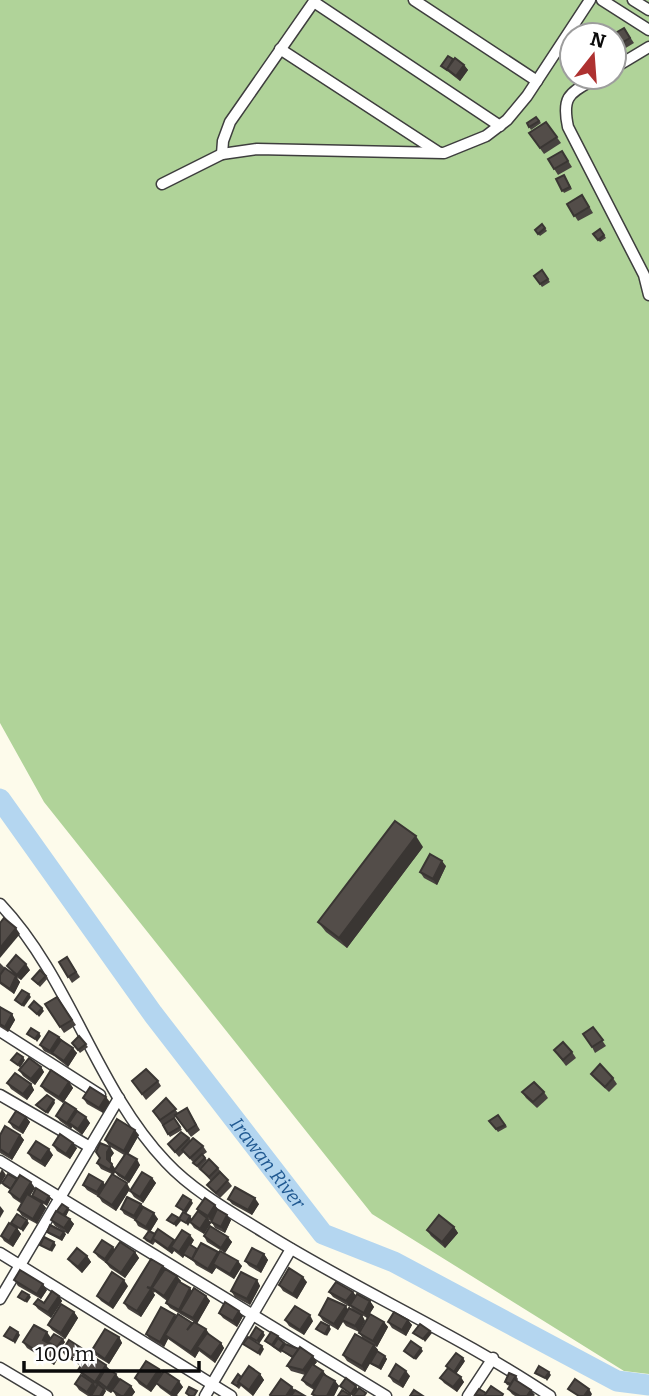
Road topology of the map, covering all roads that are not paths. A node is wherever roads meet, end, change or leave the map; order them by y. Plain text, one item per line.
1 (415, 0) edge
2 (590, 0) edge
3 (601, 0) edge
4 (632, 0) edge
5 (314, 1) edge
6 (649, 10) edge
7 (649, 30) edge
8 (649, 47) edge
9 (280, 49) junction
10 (628, 60) edge
11 (537, 81) junction
12 (574, 91) edge
13 (500, 126) junction
14 (222, 153) junction
15 (439, 153) junction
16 (162, 184) dead end
17 (649, 295) edge
18 (4, 908) edge
19 (0, 924) edge
20 (0, 1031) edge
21 (0, 1095) edge
22 (117, 1101) junction
23 (90, 1147) junction
24 (0, 1161) edge
25 (62, 1199) junction
26 (291, 1250) junction
27 (0, 1253) edge
28 (21, 1266) junction
29 (0, 1299) edge
30 (255, 1314) junction
31 (493, 1358) junction
32 (0, 1368) edge
33 (212, 1385) junction
34 (47, 1396) edge
35 (205, 1396) edge
36 (231, 1396) edge
37 (386, 1396) edge
38 (468, 1396) edge
39 (550, 1396) edge

1 - 11 street
2 - 11 street
3 - 7 street
4 - 6 street
5 - 9 street
5 - 13 street
8 - 10 street
9 - 14 street
9 - 15 street
11 - 13 street
12 - 17 street
13 - 15 street
14 - 15 street
14 - 16 street
18 - 19 street
18 - 22 street
20 - 22 street
21 - 23 street
22 - 23 street
22 - 26 street
23 - 25 street
24 - 25 street
25 - 28 street
25 - 30 street
26 - 30 street
26 - 31 street
27 - 28 street
28 - 29 street
28 - 33 street
30 - 33 street
30 - 37 street
31 - 38 street
31 - 39 street
32 - 34 street
33 - 35 street
33 - 36 street

